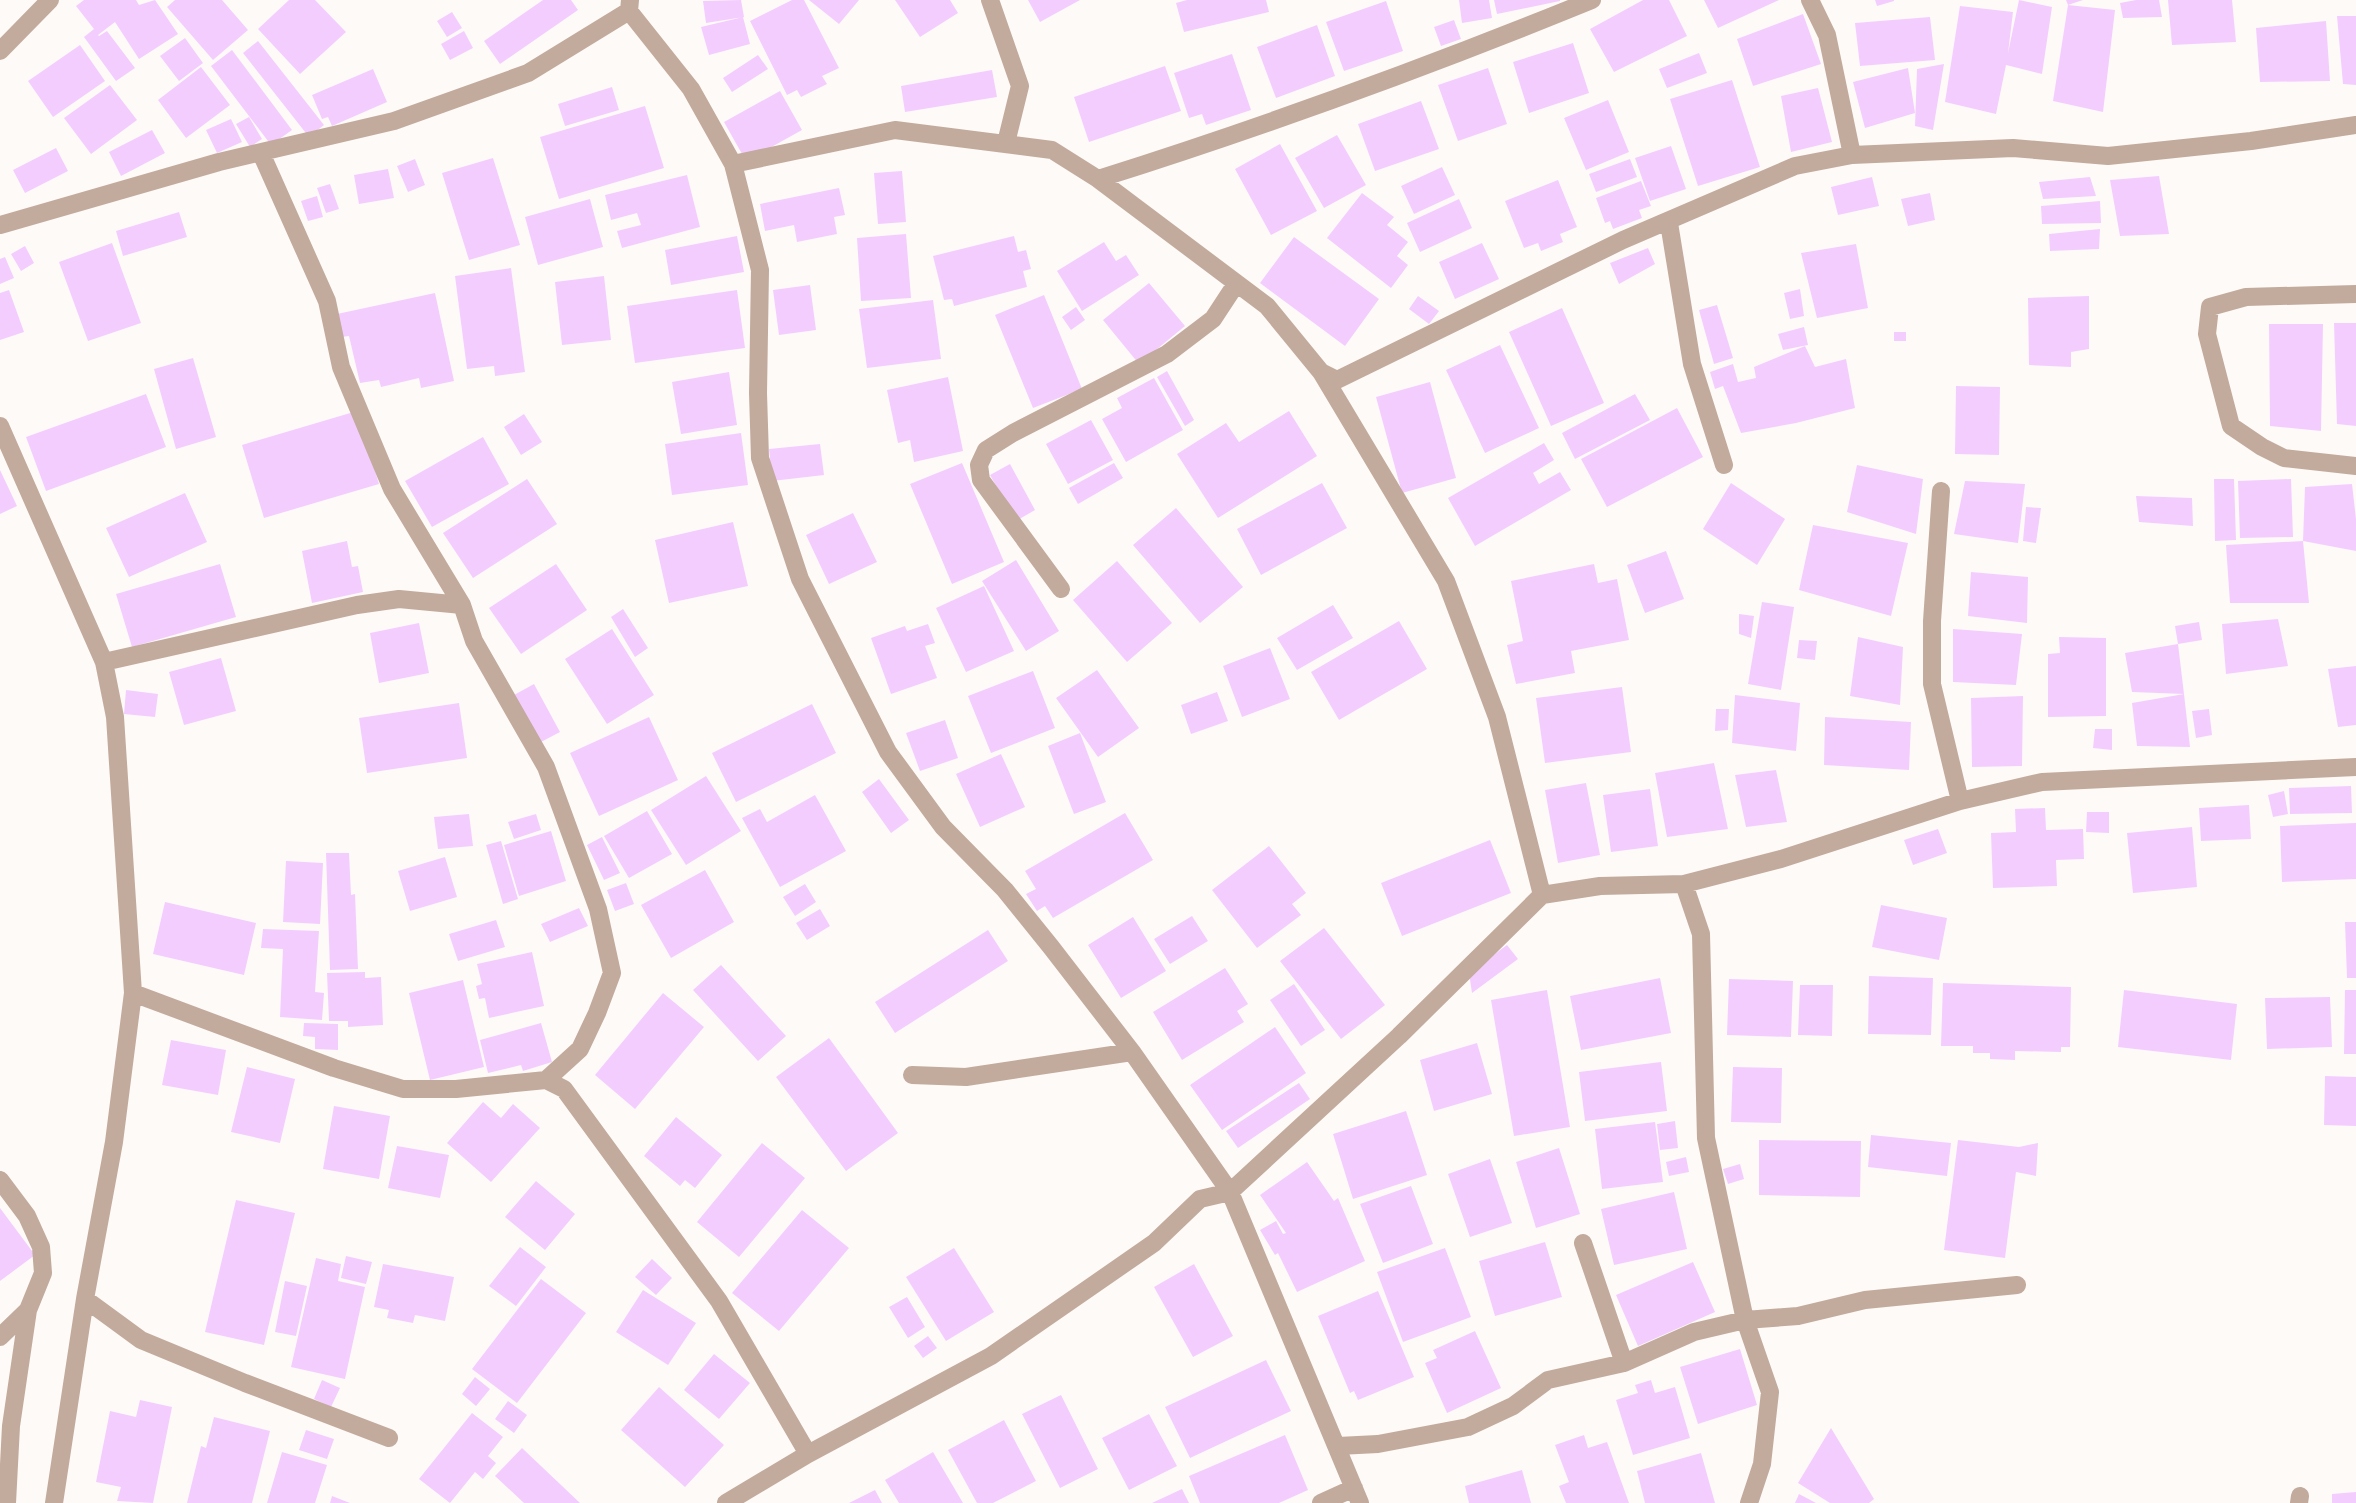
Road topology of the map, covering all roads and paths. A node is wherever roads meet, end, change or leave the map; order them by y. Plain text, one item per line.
1 (50, 0) edge
2 (990, 0) edge
3 (1592, 0) edge
4 (1810, 0) edge
5 (629, 5) edge
6 (0, 51) edge
7 (2356, 125) edge
8 (1006, 143) junction
9 (261, 153) junction
10 (1852, 155) junction
11 (734, 164) junction
12 (1098, 178) junction
13 (1669, 223) junction
14 (0, 225) edge
15 (1236, 284) junction
16 (2356, 294) edge
17 (1321, 372) junction
18 (0, 426) edge
19 (1724, 465) dead end
20 (2356, 466) edge
21 (1941, 491) dead end
22 (1060, 589) dead end
23 (462, 605) junction
24 (104, 662) junction
25 (2356, 766) edge
26 (1960, 801) junction
27 (1684, 884) junction
28 (1542, 895) junction
29 (133, 993) junction
30 (1132, 1052) junction
31 (912, 1076) dead end
32 (546, 1080) junction
33 (0, 1180) edge
34 (1230, 1192) junction
35 (1583, 1243) dead end
36 (2017, 1285) dead end
37 (85, 1299) junction
38 (28, 1310) junction
39 (1745, 1320) junction
40 (0, 1337) edge
41 (1624, 1363) junction
42 (389, 1438) dead end
43 (1338, 1446) junction
44 (808, 1454) junction
45 (1357, 1495) edge
46 (731, 1502) edge
47 (8, 1503) edge
48 (54, 1503) edge
49 (1321, 1503) edge
50 (1749, 1503) edge

1 - 6 street
2 - 8 street
3 - 12 street
4 - 10 street
5 - 9 street
5 - 11 street
7 - 10 street
8 - 11 street
8 - 12 street
9 - 14 street
9 - 23 street
10 - 13 street
11 - 30 street
12 - 15 street
13 - 17 street
13 - 19 street
15 - 17 street
15 - 22 street
16 - 20 street
17 - 28 street
18 - 24 street
21 - 26 street
23 - 24 street
23 - 32 street
24 - 29 street
25 - 26 street
26 - 27 street
27 - 28 street
27 - 39 street
28 - 34 street
29 - 32 street
29 - 37 street
30 - 31 street
30 - 34 street
32 - 44 street
33 - 38 street
34 - 43 street
34 - 44 street
35 - 41 street
36 - 39 street
37 - 42 street
37 - 48 street
38 - 40 street
38 - 47 street
39 - 41 street
39 - 50 street
41 - 43 street
43 - 45 street
44 - 46 street
45 - 49 street

